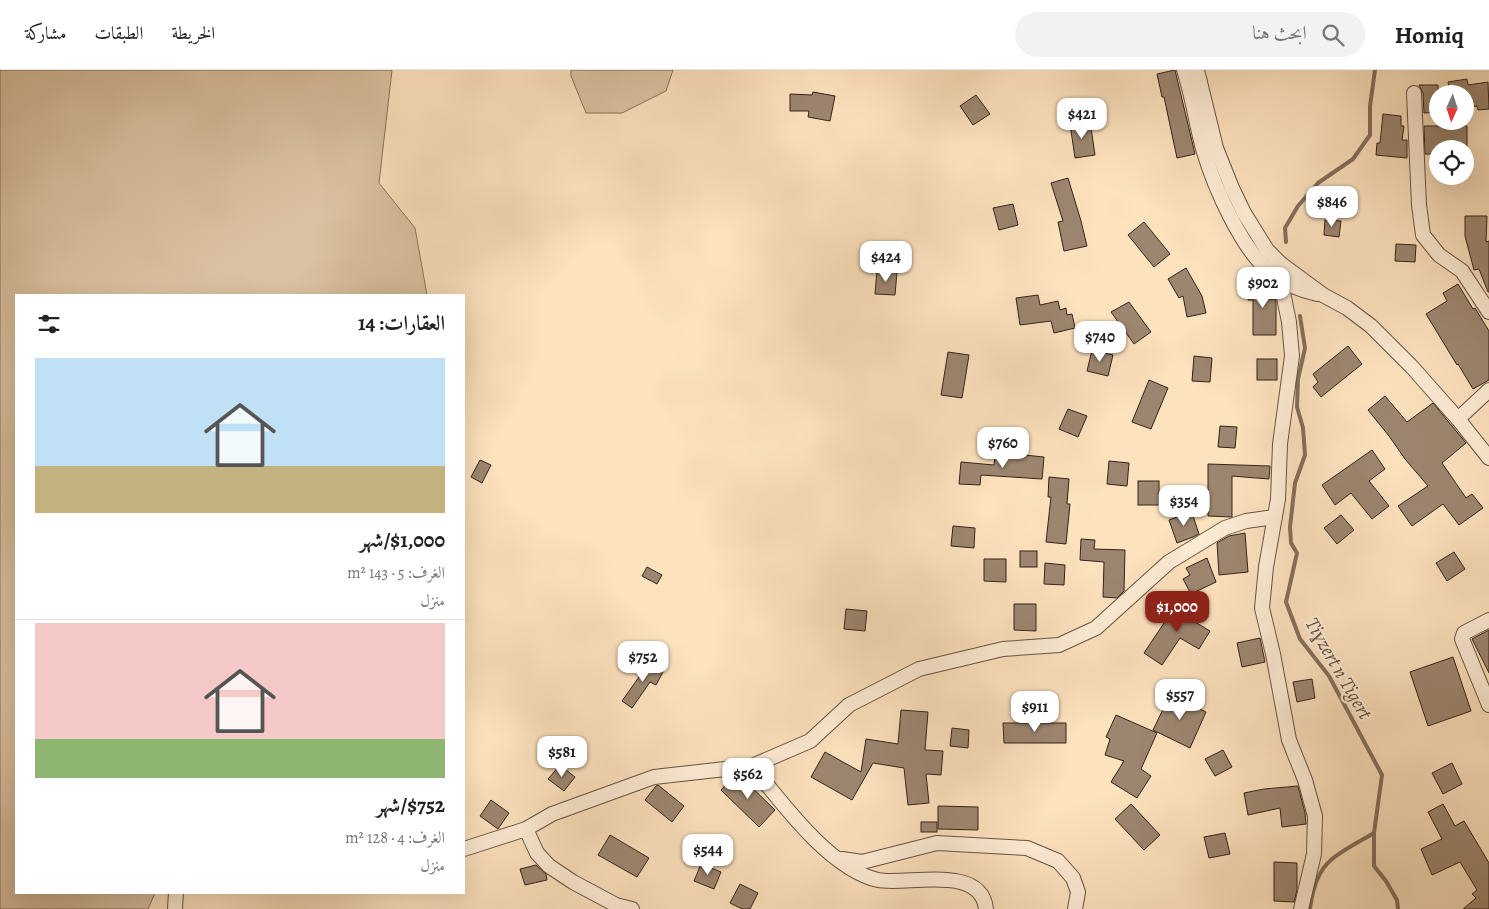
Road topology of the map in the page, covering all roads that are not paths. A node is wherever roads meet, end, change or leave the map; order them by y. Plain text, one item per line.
1 (1184, 70) edge
2 (1197, 70) edge
3 (1414, 93) dead end
4 (1280, 278) junction
5 (1323, 295) junction
6 (1489, 312) edge
7 (1489, 390) edge
8 (1458, 419) junction
9 (1489, 458) edge
10 (1275, 517) junction
11 (1489, 620) edge
12 (1489, 705) edge
13 (752, 766) junction
14 (526, 829) junction
15 (465, 848) edge
16 (836, 858) junction
17 (176, 894) edge
18 (982, 908) edge
19 (175, 909) edge
20 (632, 909) edge
21 (1075, 909) edge
22 (1301, 909) edge

1 - 4 street
2 - 5 street
3 - 6 street
4 - 5 street
4 - 10 street
5 - 8 street
7 - 8 street
8 - 9 street
10 - 13 street
10 - 22 street
11 - 12 street
13 - 14 street
13 - 16 street
14 - 15 street
14 - 20 street
16 - 18 street
16 - 21 street
17 - 19 street

